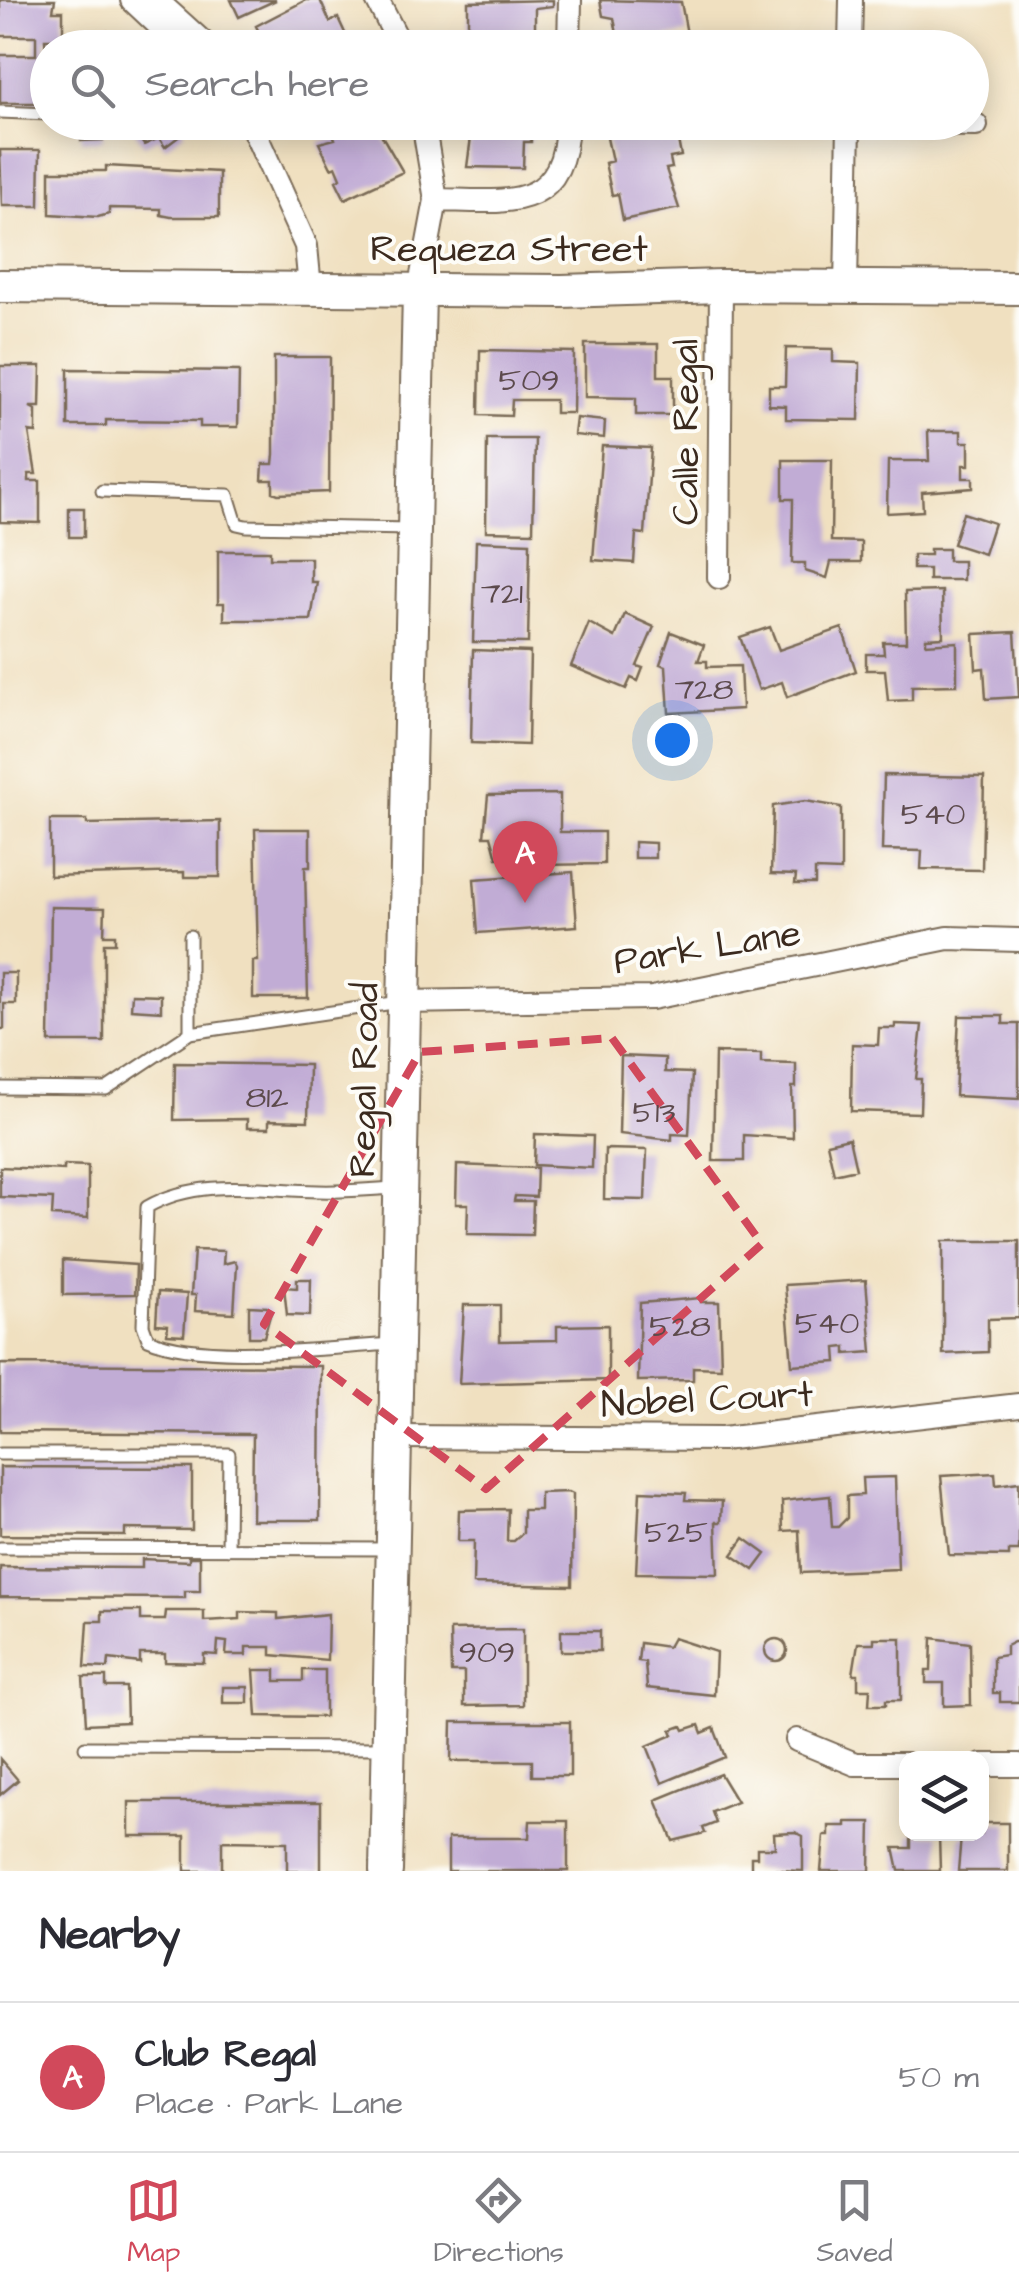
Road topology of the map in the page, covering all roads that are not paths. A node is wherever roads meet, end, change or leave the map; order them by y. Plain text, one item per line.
1 (132, 0) edge
2 (156, 0) edge
3 (377, 0) edge
4 (570, 0) edge
5 (851, 0) edge
6 (163, 30) edge
7 (189, 30) edge
8 (393, 30) edge
9 (569, 30) edge
10 (850, 30) edge
11 (0, 112) edge
12 (30, 113) edge
13 (258, 140) edge
14 (426, 140) edge
15 (566, 140) edge
16 (849, 140) edge
17 (436, 200) junction
18 (0, 286) edge
19 (721, 286) junction
20 (846, 287) junction
21 (310, 288) junction
22 (1019, 288) edge
23 (419, 291) junction
24 (102, 490) dead end
25 (416, 529) junction
26 (719, 577) dead end
27 (190, 936) dead end
28 (1019, 940) edge
29 (404, 1002) junction
30 (190, 1033) junction
31 (0, 1088) edge
32 (402, 1188) junction
33 (399, 1344) junction
34 (1019, 1405) edge
35 (398, 1437) junction
36 (0, 1454) edge
37 (0, 1548) edge
38 (228, 1549) junction
39 (394, 1549) junction
40 (797, 1740) dead end
41 (85, 1746) dead end
42 (389, 1748) junction
43 (899, 1764) edge
44 (989, 1765) edge
45 (1019, 1765) edge
46 (386, 1871) edge

1 - 6 street
2 - 7 street
3 - 8 street
4 - 9 street
5 - 10 street
11 - 12 lane
13 - 21 street
14 - 17 street
15 - 17 street
16 - 20 street
17 - 23 street
18 - 21 street, Requeza Street
19 - 20 street, Requeza Street
19 - 23 street, Requeza Street
19 - 26 street, Calle Regal
20 - 22 street, Requeza Street
21 - 23 street, Requeza Street
23 - 25 street, Regal Road
24 - 25 lane
25 - 29 street, Regal Road
27 - 30 lane
28 - 29 street, Park Lane
29 - 30 lane
29 - 32 street, Regal Road
30 - 31 lane
32 - 33 street, Regal Road
32 - 33 lane
33 - 35 street, Regal Road
34 - 35 street, Nobel Court
35 - 39 street, Regal Road
36 - 38 lane
37 - 38 lane
38 - 39 lane
39 - 42 street, Regal Road
40 - 43 street
41 - 42 lane
42 - 46 street, Regal Road
44 - 45 street

